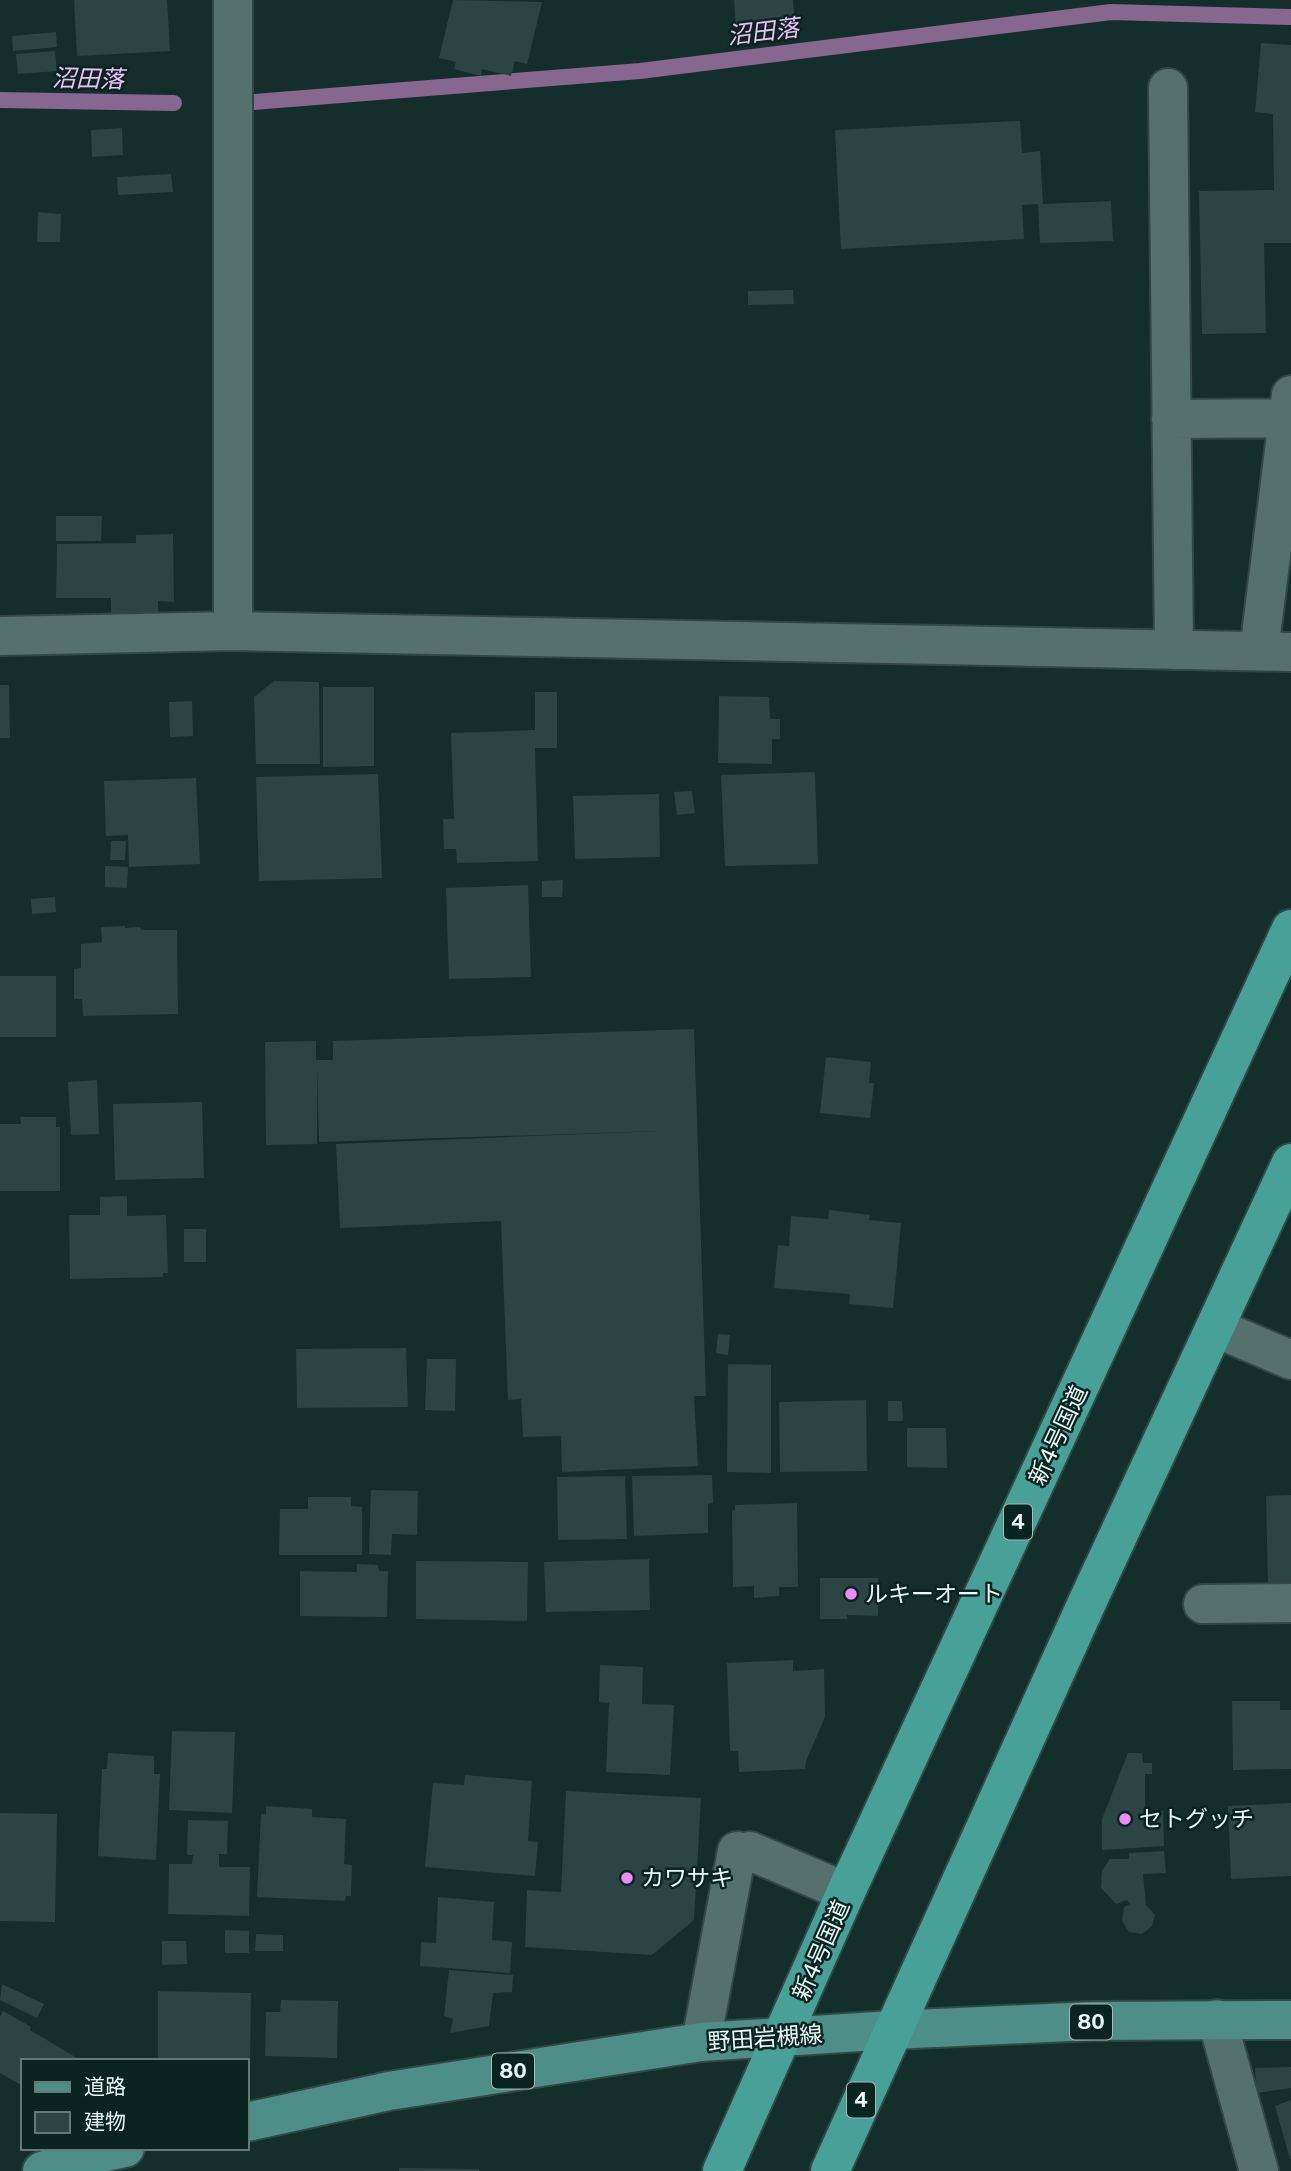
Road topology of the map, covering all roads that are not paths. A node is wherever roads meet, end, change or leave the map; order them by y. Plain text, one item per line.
1 (233, 0) edge
2 (1168, 88) dead end
3 (1290, 406) edge
4 (1171, 419) junction
5 (233, 631) junction
6 (0, 636) edge
7 (1174, 650) junction
8 (1275, 652) edge
9 (1291, 929) edge
10 (1291, 1163) edge
11 (1216, 1328) junction
12 (1291, 1360) edge
13 (1291, 1603) edge
14 (1203, 1604) dead end
15 (846, 1892) junction
16 (1217, 2019) junction
17 (1291, 2020) edge
18 (892, 2030) junction
19 (782, 2038) junction
20 (701, 2042) junction
21 (248, 2122) edge
22 (116, 2150) edge
23 (42, 2171) edge
24 (722, 2171) edge
25 (830, 2171) edge
26 (1259, 2171) edge

1 - 5 street
2 - 4 street
3 - 4 street
3 - 8 street
4 - 7 street
5 - 6 street
5 - 7 street
7 - 8 street
9 - 15 highway, 新4号国道 / 4
10 - 11 highway, 4
11 - 12 street
11 - 18 highway, 4
13 - 14 street
15 - 19 highway, 新4号国道 / 4
15 - 20 street
16 - 17 main road, 野田岩槻線 / 80
16 - 18 main road, 野田岩槻線 / 80
16 - 26 street
18 - 19 main road, 野田岩槻線 / 80
18 - 25 highway, 4
19 - 20 main road, 野田岩槻線 / 80
19 - 24 highway, 新4号国道 / 4
20 - 21 main road, 野田岩槻線 / 80
22 - 23 main road

